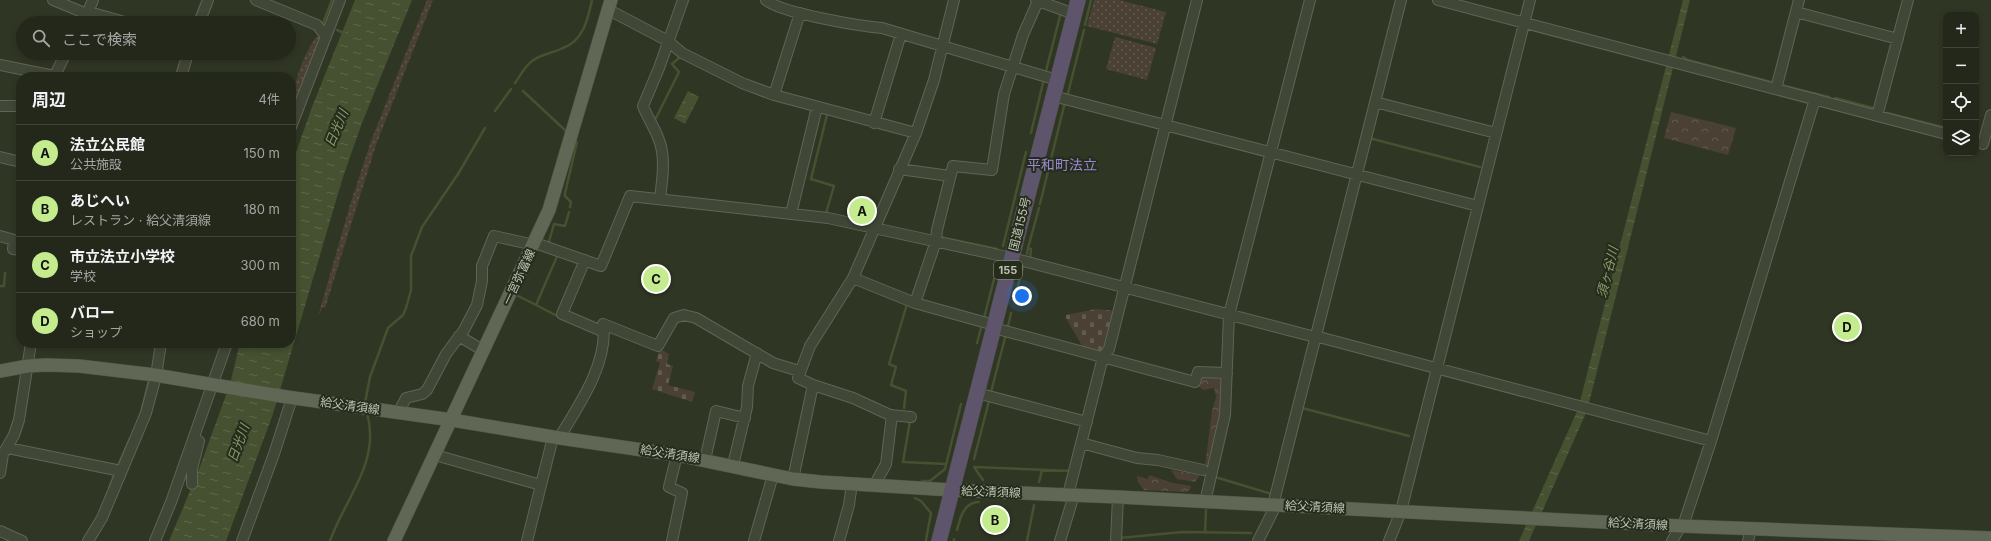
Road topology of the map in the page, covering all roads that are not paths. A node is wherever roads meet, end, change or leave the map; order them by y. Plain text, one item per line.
1 (53, 0) edge
2 (93, 0) edge
3 (208, 0) edge
4 (256, 0) edge
5 (340, 0) edge
6 (682, 0) edge
7 (766, 0) edge
8 (954, 0) edge
9 (1037, 0) edge
10 (1197, 0) edge
11 (1310, 0) edge
12 (1401, 0) edge
13 (1438, 0) edge
14 (1530, 0) edge
15 (1799, 0) edge
16 (1908, 0) edge
17 (610, 5) edge
18 (1076, 7) edge
19 (1796, 12) junction
20 (800, 13) junction
21 (84, 16) edge
22 (86, 16) edge
23 (202, 16) edge
24 (295, 16) edge
25 (296, 16) edge
26 (1524, 23) junction
27 (901, 34) junction
28 (325, 36) junction
29 (1898, 39) junction
30 (668, 40) junction
31 (943, 47) junction
32 (62, 60) edge
33 (186, 60) edge
34 (0, 66) edge
35 (1013, 67) junction
36 (32, 72) edge
37 (56, 72) edge
38 (182, 72) edge
39 (1057, 80) junction
40 (1776, 89) junction
41 (774, 95) junction
42 (1053, 96) junction
43 (1815, 99) junction
44 (1375, 102) junction
45 (0, 106) edge
46 (16, 106) edge
47 (817, 107) junction
48 (296, 114) edge
49 (1991, 115) edge
50 (1877, 116) junction
51 (874, 122) junction
52 (1165, 124) junction
53 (916, 133) junction
54 (1943, 133) edge
55 (1496, 134) junction
56 (1984, 144) edge
57 (1271, 152) junction
58 (0, 157) edge
59 (16, 161) edge
60 (899, 169) junction
61 (1357, 174) junction
62 (950, 176) junction
63 (660, 199) junction
64 (1478, 206) junction
65 (791, 214) junction
66 (874, 228) junction
67 (0, 236) edge
68 (936, 241) junction
69 (534, 244) junction
70 (16, 249) edge
71 (1012, 258) junction
72 (585, 260) junction
73 (853, 278) junction
74 (1124, 287) junction
75 (915, 303) junction
76 (1229, 315) junction
77 (994, 326) junction
78 (604, 332) junction
79 (458, 336) junction
80 (1315, 336) junction
81 (30, 348) edge
82 (160, 348) edge
83 (226, 348) edge
84 (484, 351) junction
85 (757, 353) junction
86 (1103, 357) junction
87 (28, 366) junction
88 (1437, 367) junction
89 (0, 371) edge
90 (800, 371) junction
91 (1227, 372) junction
92 (153, 375) junction
93 (216, 385) junction
94 (813, 385) junction
95 (977, 393) junction
96 (289, 398) junction
97 (398, 413) junction
98 (892, 415) junction
99 (911, 417) dead end
100 (745, 418) junction
101 (452, 420) junction
102 (1087, 422) junction
103 (196, 431) junction
104 (556, 438) junction
105 (1711, 441) junction
106 (1082, 443) junction
107 (4, 452) edge
108 (435, 455) junction
109 (677, 455) junction
110 (705, 460) junction
111 (733, 466) junction
112 (118, 470) junction
113 (1203, 470) dead end
114 (0, 473) edge
115 (773, 475) junction
116 (793, 480) junction
117 (852, 483) junction
118 (192, 484) dead end
119 (874, 484) junction
120 (542, 485) junction
121 (952, 490) junction
122 (1071, 495) junction
123 (1118, 497) junction
124 (1205, 502) junction
125 (1274, 505) junction
126 (1401, 511) junction
127 (1682, 526) junction
128 (0, 531) edge
129 (1750, 535) edge
130 (1881, 537) edge
131 (1991, 538) edge
132 (22, 541) edge
133 (88, 541) edge
134 (154, 541) edge
135 (242, 541) edge
136 (394, 541) edge
137 (527, 541) edge
138 (672, 541) edge
139 (754, 541) edge
140 (839, 541) edge
141 (939, 541) edge
142 (1060, 541) edge
143 (1116, 541) edge
144 (1258, 541) edge
145 (1389, 541) edge
146 (1672, 541) edge

1 - 21 street
2 - 22 street
3 - 23 street
4 - 24 street
5 - 28 street
6 - 30 street
7 - 20 street
8 - 31 street
9 - 18 street
9 - 35 street
10 - 52 street
11 - 57 street
12 - 44 street
13 - 26 street
14 - 26 street
15 - 19 street
16 - 29 street
17 - 30 street
17 - 69 main road, 一宮弥富線
18 - 39 highway, 国道155号 / 155
19 - 29 street
19 - 40 street
20 - 27 street
20 - 41 street
25 - 28 street
26 - 40 street
26 - 55 street
27 - 31 street
27 - 51 street
28 - 48 street
29 - 50 street
30 - 41 street
30 - 63 street
31 - 35 street
31 - 53 street
32 - 37 street
33 - 38 street
34 - 36 street
35 - 39 street
35 - 62 street
39 - 42 highway, 国道155号 / 155
40 - 43 street
41 - 47 street
42 - 52 street
42 - 71 highway, 国道155号 / 155
43 - 50 street
43 - 105 street
44 - 55 street
44 - 61 street
45 - 46 street
47 - 51 street
47 - 65 street
49 - 56 street
50 - 54 street
51 - 53 street
52 - 57 street
52 - 74 street
53 - 60 street
55 - 64 street
57 - 61 street
57 - 76 street
58 - 59 street
60 - 62 street
60 - 66 street
61 - 64 street
61 - 80 street
62 - 68 street
63 - 65 street
63 - 72 street
64 - 88 street
65 - 66 street
66 - 68 street
66 - 73 street
67 - 70 street
68 - 71 street
68 - 75 street
69 - 72 street
69 - 79 street
69 - 84 main road, 一宮弥富線
71 - 74 street
71 - 77 highway, 国道155号 / 155
72 - 78 street
73 - 75 street
73 - 90 street
74 - 76 street
74 - 86 street
75 - 77 street
76 - 80 street
76 - 91 street
77 - 86 street
77 - 95 highway, 国道155号 / 155
78 - 85 street
78 - 104 street
79 - 84 street
79 - 97 street
80 - 88 street
80 - 125 street
81 - 87 street
82 - 92 street
83 - 93 street
84 - 101 main road, 一宮弥富線
85 - 90 street
85 - 100 street
86 - 91 street
86 - 102 street
87 - 89 main road, 給父清須線
87 - 92 main road, 給父清須線
87 - 107 street
88 - 105 street
88 - 126 street
90 - 94 street
91 - 124 street
92 - 93 main road, 給父清須線
92 - 112 street
93 - 96 main road, 給父清須線
93 - 103 street
94 - 98 street
94 - 116 street
95 - 102 street
95 - 121 highway, 国道155号 / 155
96 - 97 main road, 給父清須線
96 - 135 street
97 - 101 main road, 給父清須線
98 - 99 street
98 - 119 street
100 - 110 street
100 - 111 street
101 - 104 main road, 給父清須線
101 - 108 main road, 一宮弥富線
102 - 106 street
103 - 118 street
103 - 134 street
104 - 109 main road, 給父清須線
104 - 120 street
105 - 127 street
106 - 113 street
106 - 122 street
107 - 112 street
107 - 114 street
108 - 120 street
108 - 136 main road, 一宮弥富線
109 - 110 main road, 給父清須線
109 - 138 street
110 - 111 main road, 給父清須線
111 - 115 main road, 給父清須線
112 - 133 street
115 - 116 main road, 給父清須線
115 - 139 street
116 - 117 main road, 給父清須線
117 - 119 main road, 給父清須線
117 - 140 street
119 - 121 main road, 給父清須線
120 - 137 street
121 - 122 main road, 給父清須線
121 - 141 highway, 国道155号 / 155
122 - 123 main road, 給父清須線
122 - 142 street
123 - 124 main road, 給父清須線
123 - 143 street
124 - 125 main road, 給父清須線
125 - 126 main road, 給父清須線
125 - 144 street
126 - 127 main road, 給父清須線
126 - 145 street
127 - 129 main road, 給父清須線
127 - 146 street
128 - 132 street
129 - 130 main road, 給父清須線
130 - 131 main road, 給父清須線

